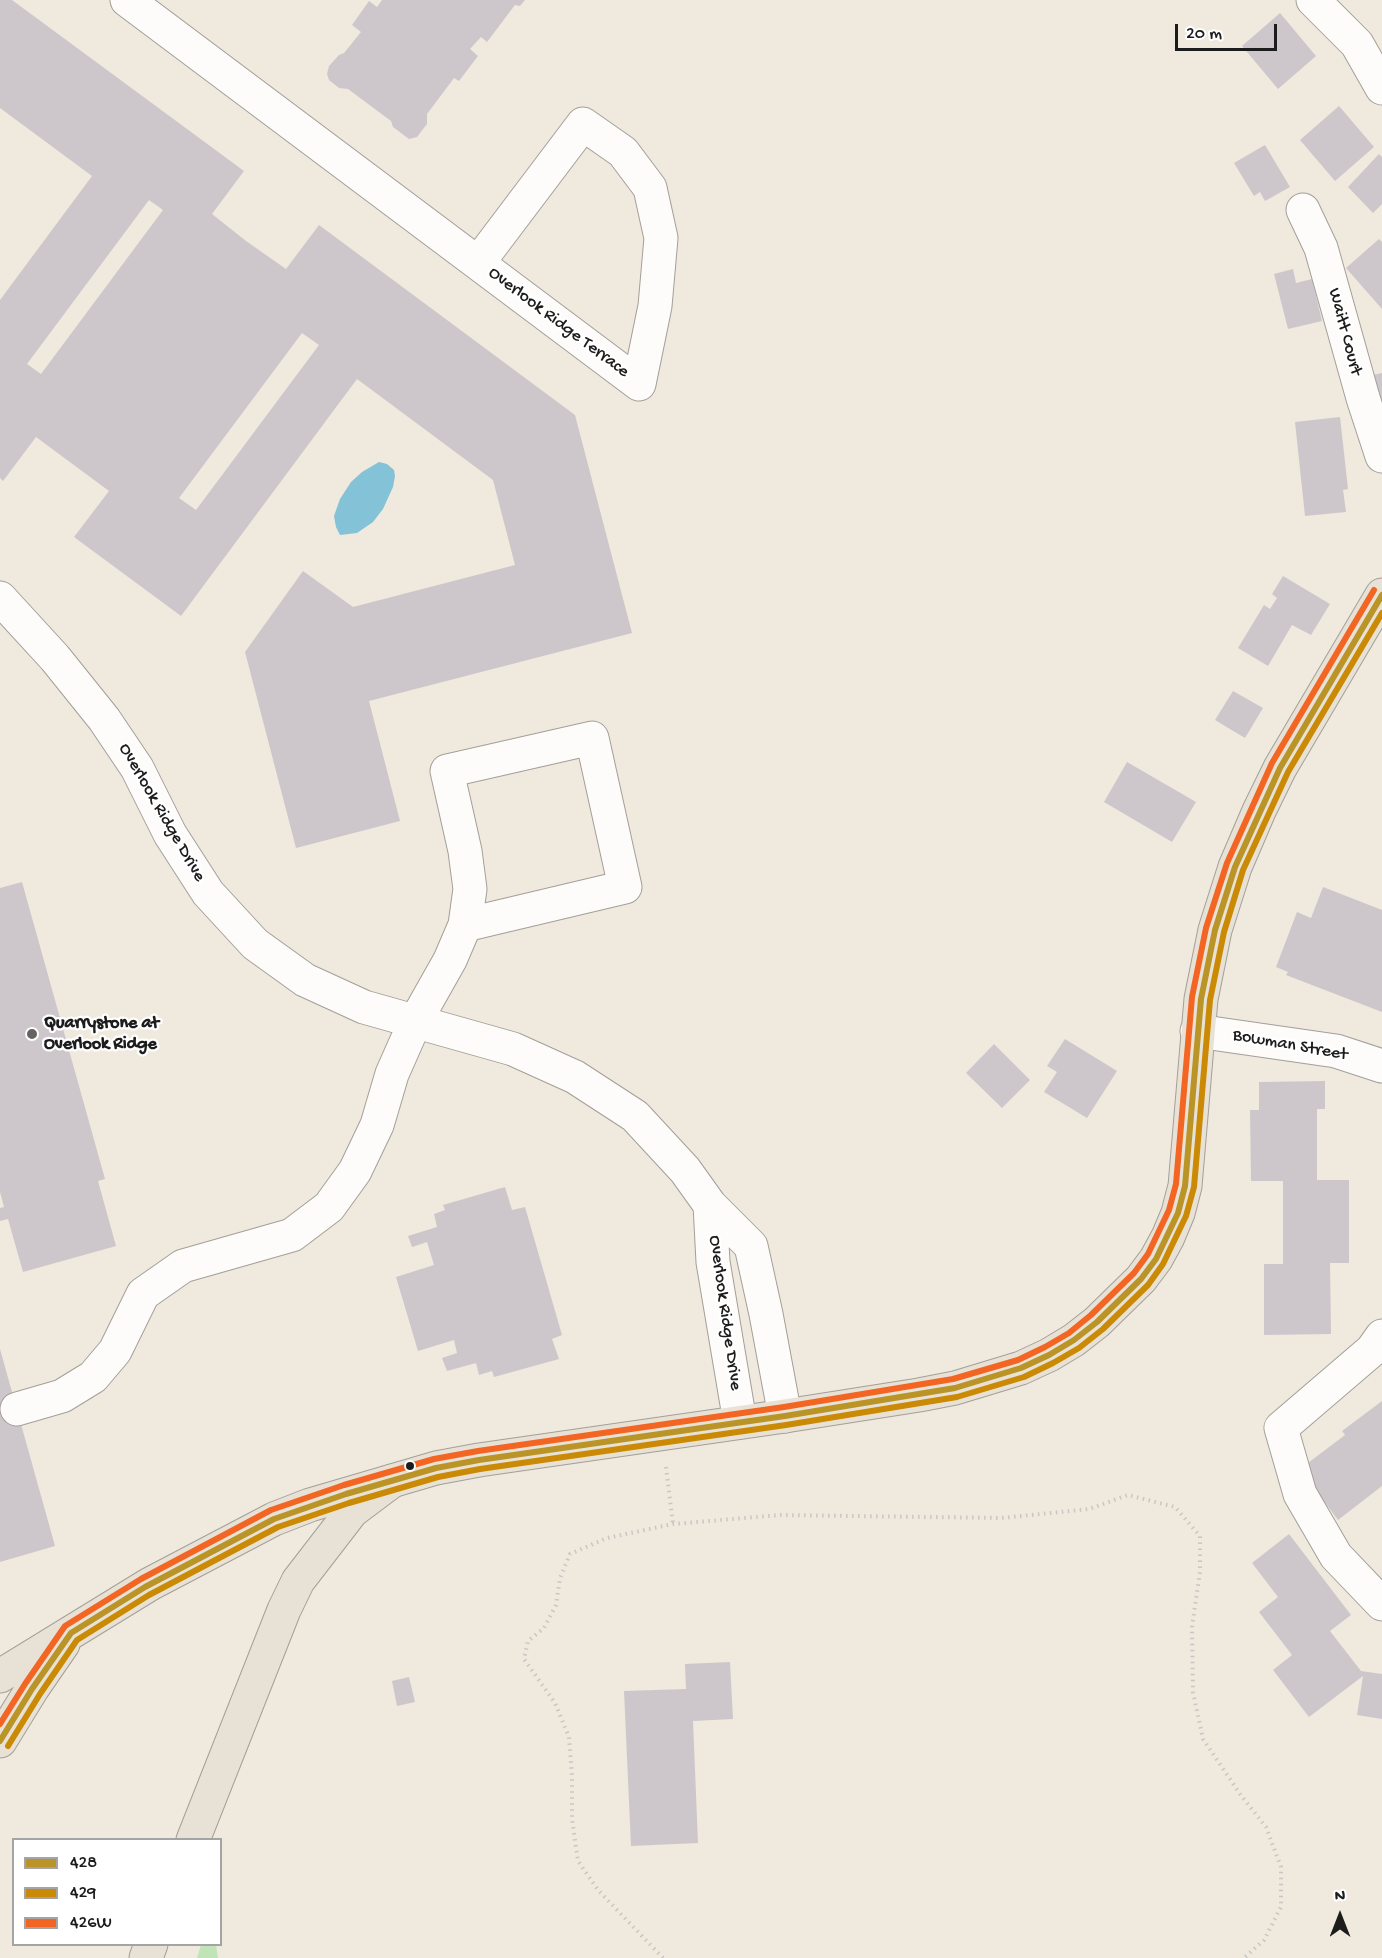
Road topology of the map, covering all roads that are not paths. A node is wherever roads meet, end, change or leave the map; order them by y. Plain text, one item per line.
1 (127, 0) edge
2 (1313, 0) edge
3 (1382, 88) edge
4 (1303, 210) dead end
5 (478, 263) junction
6 (1382, 456) edge
7 (1382, 595) edge
8 (0, 598) edge
9 (465, 925) junction
10 (415, 1022) junction
11 (1197, 1031) junction
12 (1382, 1066) edge
13 (710, 1204) junction
14 (1382, 1336) edge
15 (17, 1409) dead end
16 (785, 1416) junction
17 (740, 1422) junction
18 (392, 1481) junction
19 (1382, 1604) edge
20 (71, 1633) junction
21 (0, 1676) edge
22 (0, 1741) edge
23 (193, 1838) edge

1 - 5 street, Overlook Ridge Terrace
2 - 3 street
4 - 6 street, Waitt Court
5 - 5 street, Overlook Ridge Terrace
7 - 11 main road
8 - 10 street, Overlook Ridge Drive
9 - 9 street
9 - 10 street
10 - 13 street, Overlook Ridge Drive
10 - 15 street
11 - 12 street, Bowman Street
11 - 16 main road
13 - 16 street, Overlook Ridge Drive
13 - 17 street, Overlook Ridge Drive
14 - 19 street
16 - 17 main road
17 - 18 main road
18 - 20 main road
18 - 23 main road
20 - 21 main road
20 - 22 main road

